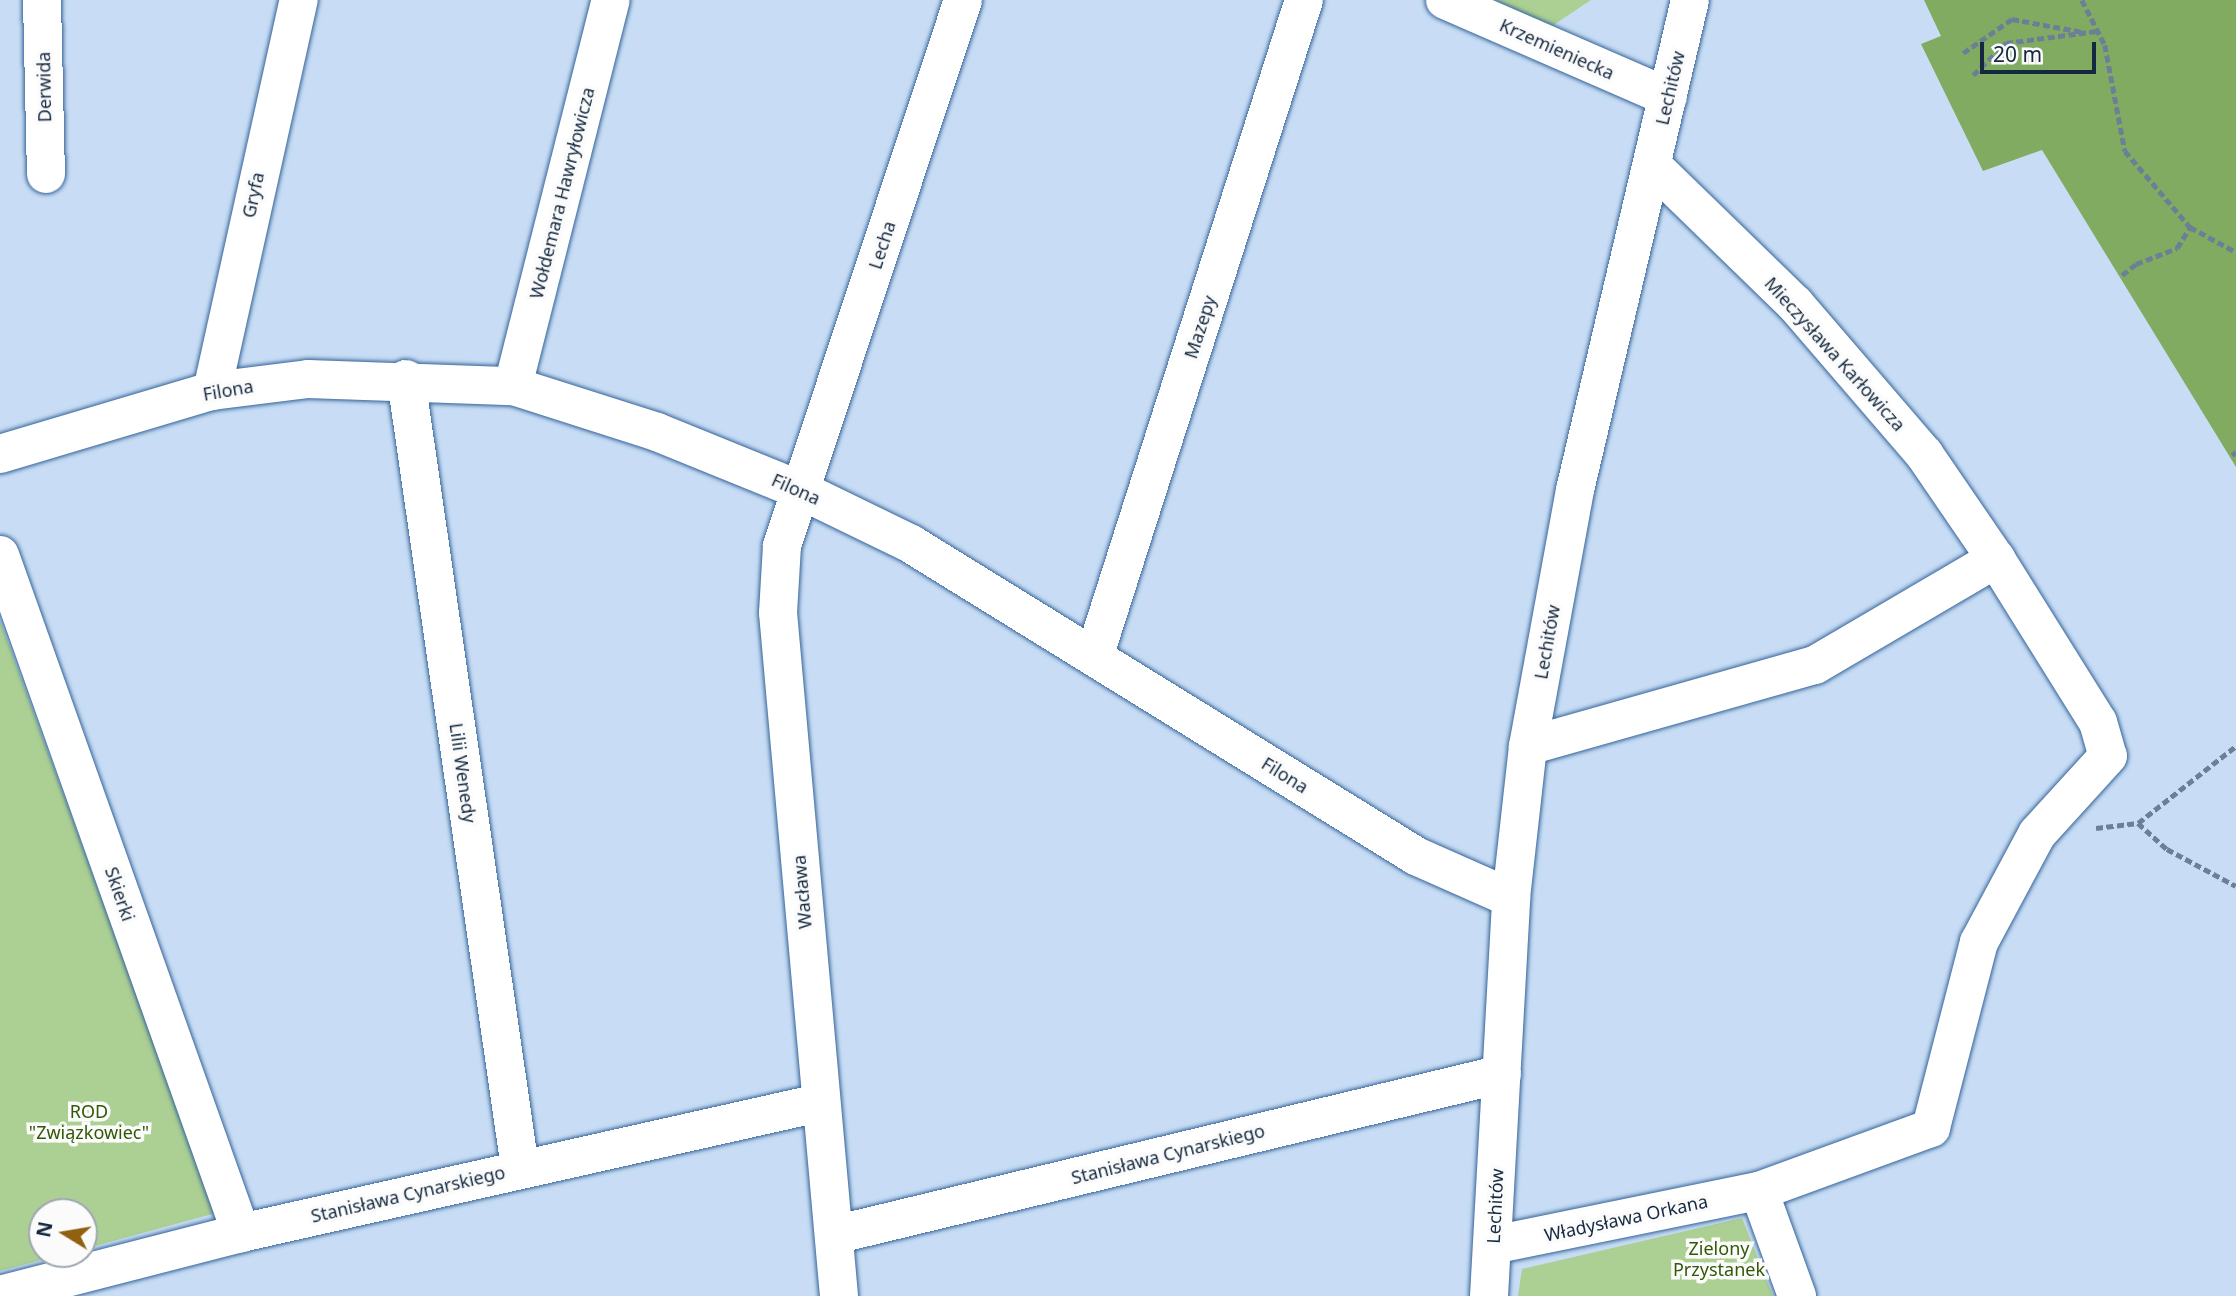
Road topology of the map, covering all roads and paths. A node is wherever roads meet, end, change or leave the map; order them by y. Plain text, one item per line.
1 (42, 0) edge
2 (299, 0) edge
3 (611, 0) edge
4 (963, 0) edge
5 (1304, 0) edge
6 (1445, 0) edge
7 (1690, 0) edge
8 (2082, 0) edge
9 (2097, 31) junction
10 (2084, 33) junction
11 (1963, 53) dead end
12 (1973, 75) dead end
13 (1668, 97) junction
14 (1653, 166) junction
15 (46, 174) dead end
16 (2190, 228) junction
17 (2236, 252) edge
18 (2122, 275) dead end
19 (407, 379) junction
20 (513, 386) junction
21 (212, 391) junction
22 (0, 454) edge
23 (800, 490) junction
24 (0, 555) edge
25 (1996, 559) junction
26 (1096, 654) junction
27 (1528, 746) junction
28 (2236, 746) edge
29 (2138, 823) junction
30 (2037, 834) junction
31 (2236, 886) edge
32 (1511, 898) junction
33 (1502, 1074) junction
34 (819, 1103) junction
35 (1931, 1128) joint
36 (520, 1168) junction
37 (1759, 1191) junction
38 (240, 1233) junction
39 (834, 1235) junction
40 (1493, 1245) junction
41 (0, 1295) edge
42 (839, 1296) edge
43 (1489, 1296) edge
44 (1797, 1296) edge

1 - 15 street, Derwida
2 - 21 street, Gryfa
3 - 20 street, Wołdemara Hawryłowicza
4 - 23 street, Lecha
5 - 26 street, Mazepy
6 - 13 street, Krzemieniecka
7 - 13 street, Lechitów
8 - 9 path
9 - 10 path
9 - 16 path
10 - 11 path
10 - 12 path
13 - 14 street, Lechitów
14 - 25 street, Mieczysława Karłowicza
14 - 27 street, Lechitów
16 - 17 path
16 - 18 path
19 - 20 street, Filona
19 - 21 street, Filona
19 - 36 street, Lilii Wenedy
20 - 23 street, Filona
21 - 22 street, Filona
23 - 26 street, Filona
23 - 34 street, Wacława
24 - 38 street, Skierki
25 - 27 street
25 - 30 street, Mieczysława Karłowicza
26 - 32 street, Filona
27 - 32 street, Lechitów
28 - 29 path
29 - 30 path
29 - 31 path
30 - 35 street, Mieczysława Karłowicza
32 - 33 street, Lechitów
33 - 39 street, Stanisława Cynarskiego
33 - 40 street, Lechitów
34 - 36 street, Stanisława Cynarskiego
34 - 39 street, Wacława
35 - 37 street, Władysława Orkana
36 - 38 street, Stanisława Cynarskiego
37 - 40 street, Władysława Orkana
37 - 44 street
38 - 41 street, Stanisława Cynarskiego
39 - 42 street, Wacława
40 - 43 street, Lechitów

